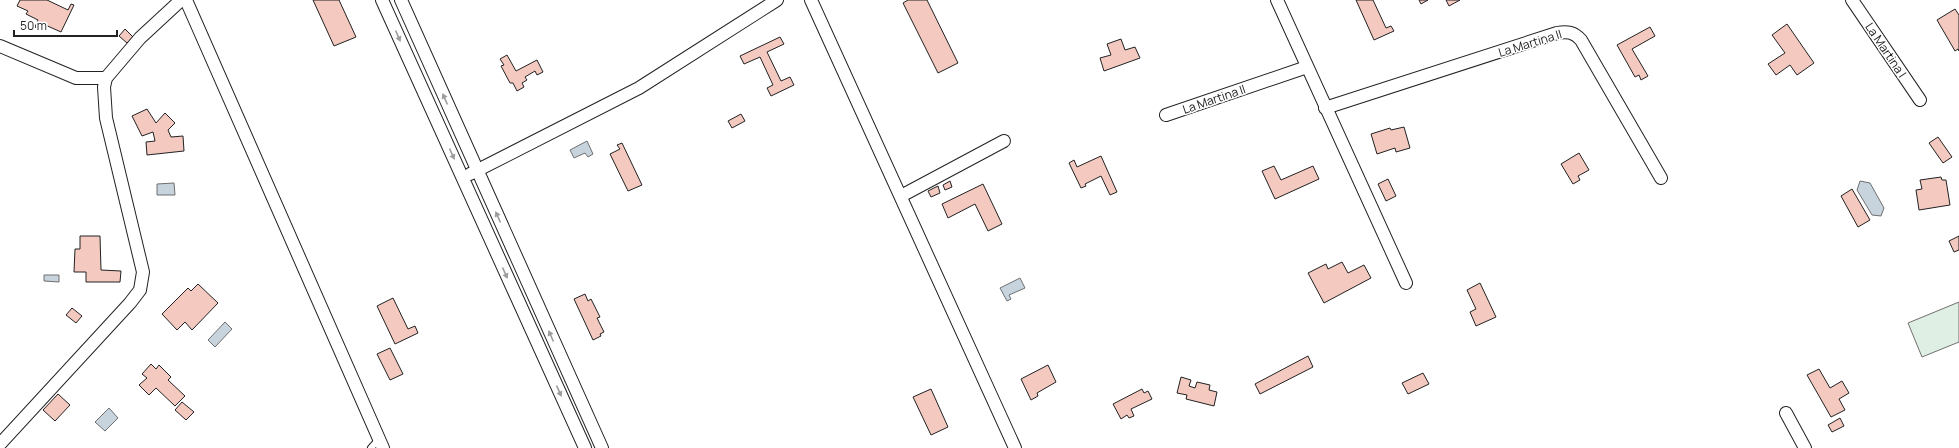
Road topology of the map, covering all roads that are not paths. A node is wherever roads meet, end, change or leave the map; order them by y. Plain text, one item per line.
1 (181, 0) edge
2 (186, 0) edge
3 (382, 0) edge
4 (401, 0) edge
5 (776, 0) edge
6 (811, 0) edge
7 (1277, 0) edge
8 (1852, 0) edge
9 (0, 46) edge
10 (1307, 67) junction
11 (106, 78) junction
12 (1920, 100) dead end
13 (1325, 108) junction
14 (1166, 115) dead end
15 (1004, 142) dead end
16 (477, 171) junction
17 (463, 178) junction
18 (1661, 178) dead end
19 (901, 196) junction
20 (1406, 283) dead end
21 (1786, 413) dead end
22 (381, 443) edge
23 (0, 444) edge
24 (371, 448) edge
25 (585, 448) edge
26 (602, 448) edge
27 (1015, 448) edge
28 (1805, 448) edge

1 - 11 street
2 - 22 street
3 -> 17 street
16 -> 4 street
5 - 16 street
6 - 19 street
7 - 10 street
8 - 12 street, La Martina I
9 - 11 street
10 - 13 street
10 - 14 street, La Martina II
11 - 23 street
13 - 18 street, La Martina II
13 - 20 street
15 - 19 street
16 - 17 street
26 -> 16 street
17 -> 25 street
19 - 27 street
21 - 28 street
22 - 24 lane

